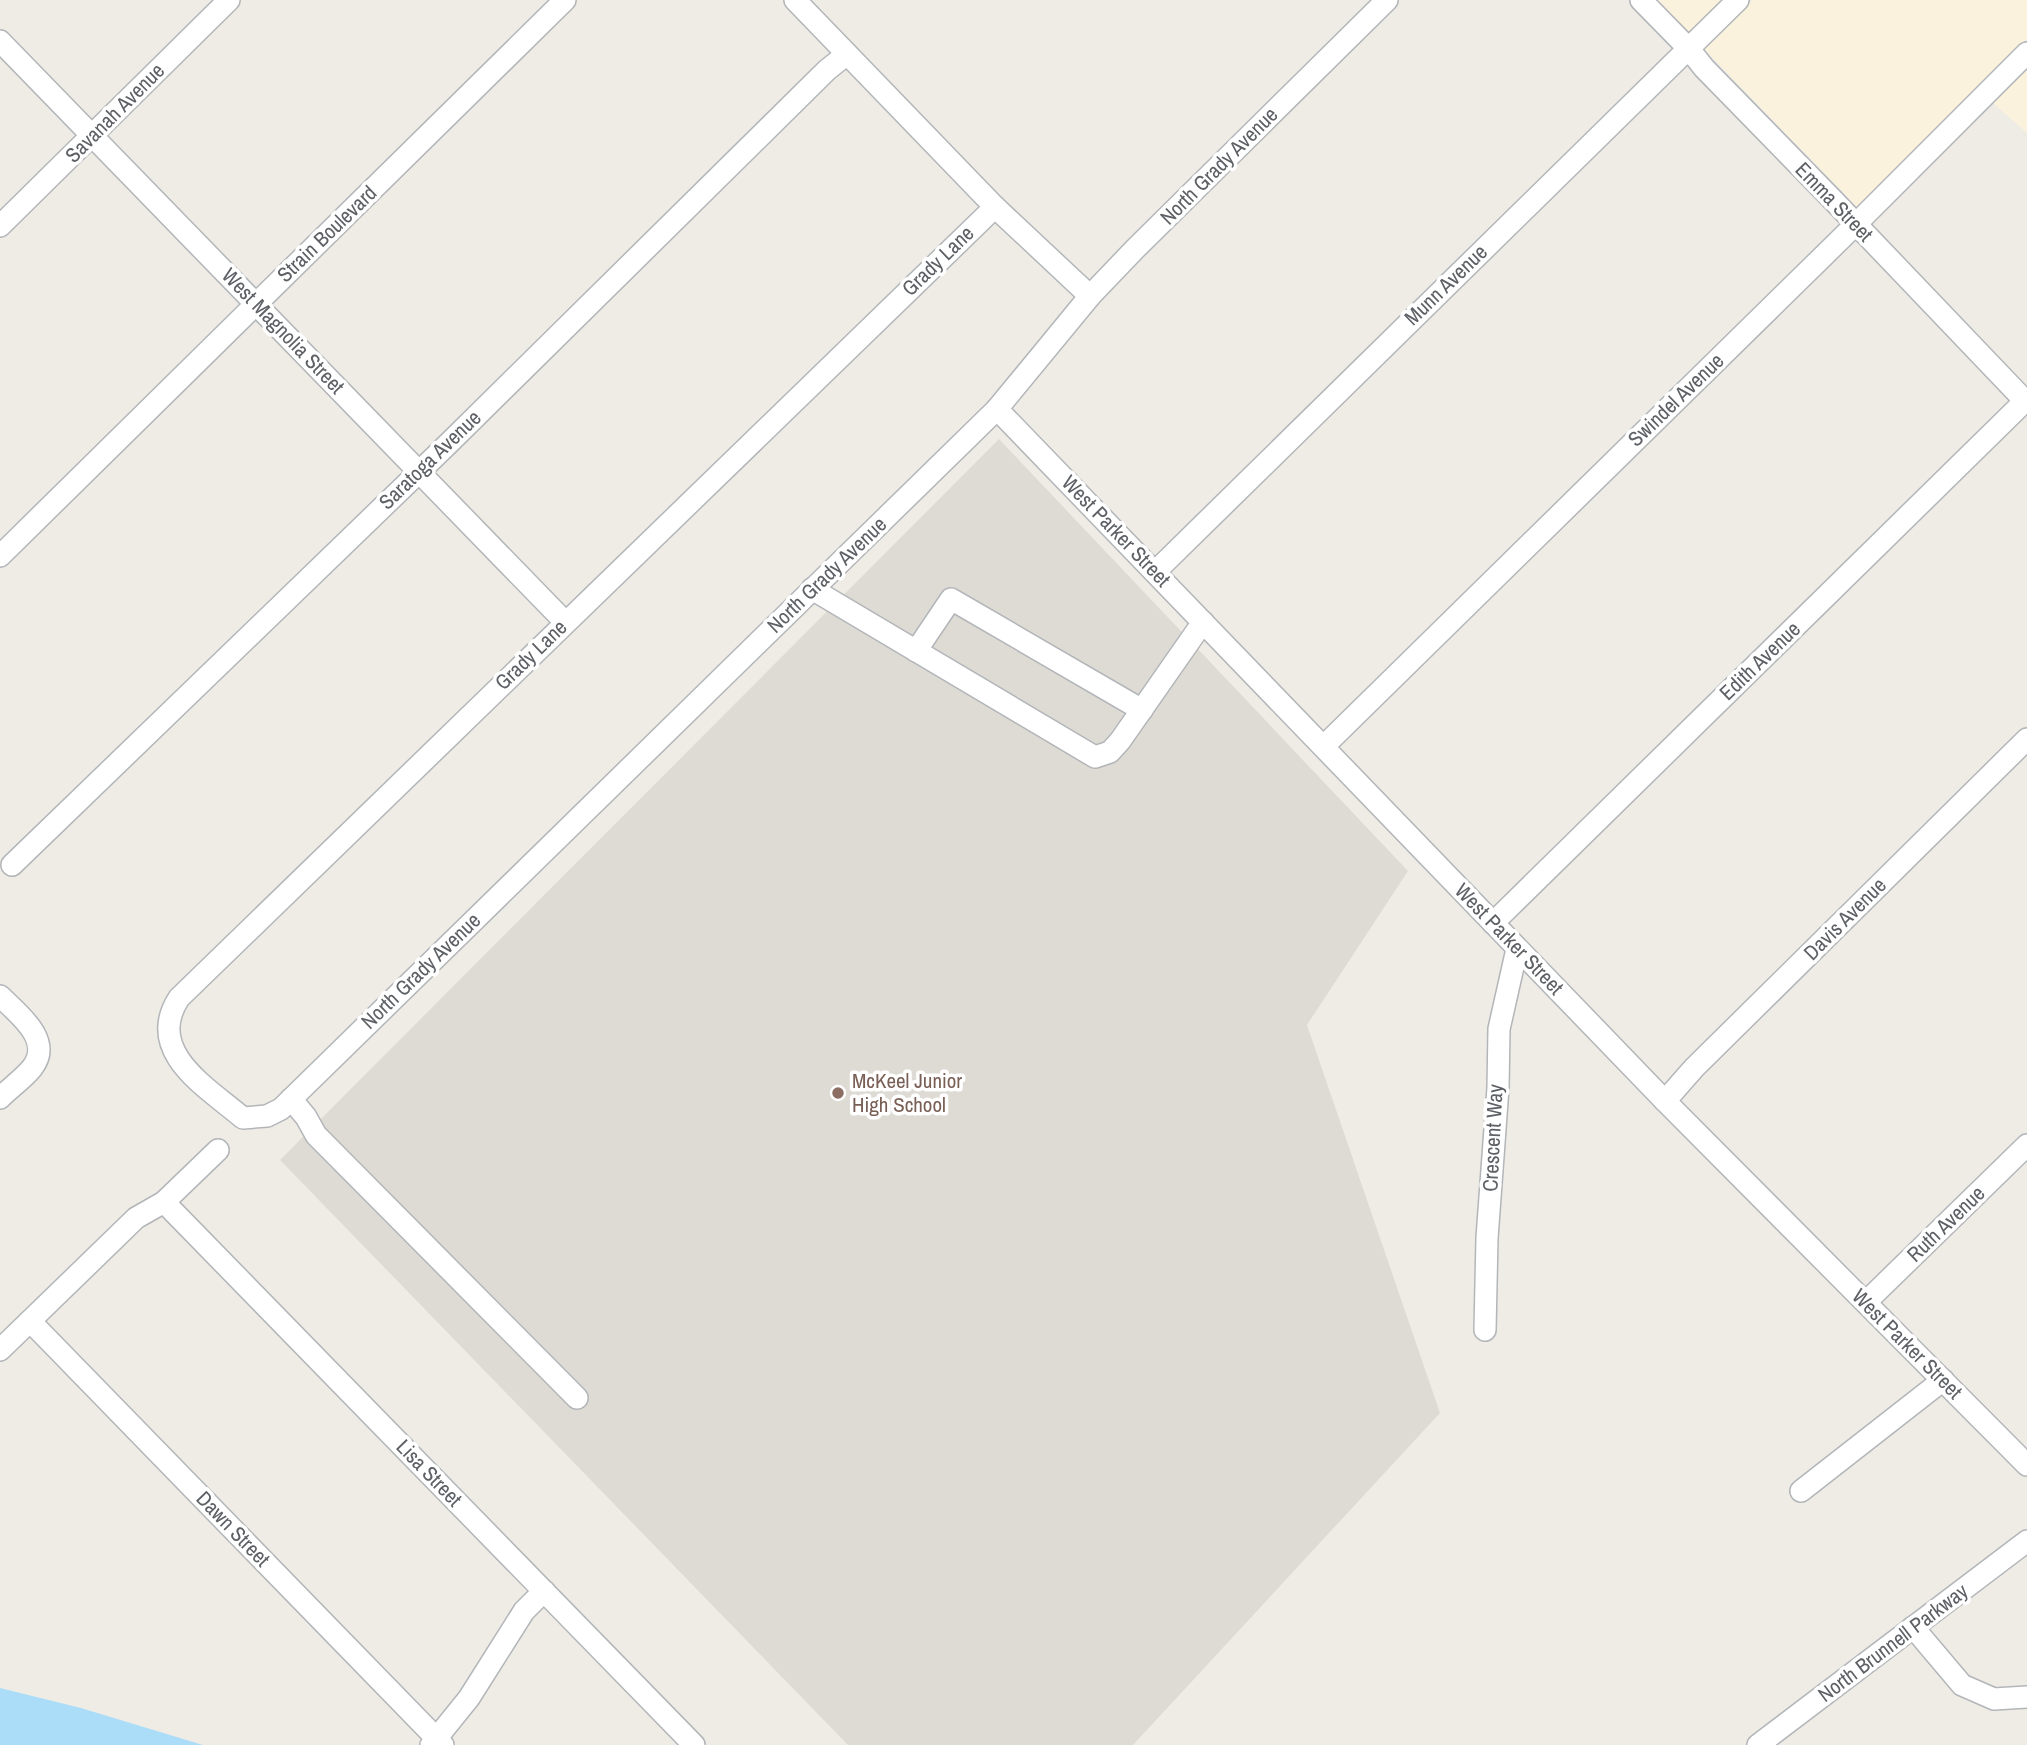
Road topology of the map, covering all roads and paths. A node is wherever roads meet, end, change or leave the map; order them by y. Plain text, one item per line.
1 (229, 0) edge
2 (565, 0) edge
3 (795, 0) edge
4 (1387, 0) edge
5 (1641, 0) edge
6 (1738, 0) edge
7 (0, 41) edge
8 (1689, 49) junction
9 (2027, 53) edge
10 (847, 54) junction
11 (93, 135) junction
12 (995, 207) junction
13 (1856, 224) junction
14 (0, 226) edge
15 (1090, 296) junction
16 (257, 303) junction
17 (2026, 401) edge
18 (997, 409) junction
19 (419, 470) junction
20 (0, 556) edge
21 (1155, 572) junction
22 (812, 589) junction
23 (565, 622) junction
24 (1203, 622) junction
25 (916, 651) junction
26 (1142, 710) junction
27 (2027, 739) edge
28 (1324, 746) junction
29 (12, 865) dead end
30 (1493, 923) junction
31 (1517, 949) junction
32 (0, 996) edge
33 (0, 1098) edge
34 (291, 1099) junction
35 (1665, 1101) junction
36 (243, 1118) joint
37 (2027, 1145) edge
38 (218, 1150) dead end
39 (164, 1202) junction
40 (1866, 1303) junction
41 (30, 1321) junction
42 (1485, 1330) dead end
43 (0, 1350) edge
44 (1943, 1380) junction
45 (578, 1398) dead end
46 (2027, 1465) edge
47 (1801, 1491) dead end
48 (2027, 1541) edge
49 (544, 1591) junction
50 (1913, 1627) junction
51 (2027, 1697) edge
52 (437, 1743) edge
53 (694, 1745) edge
54 (1758, 1745) edge

1 - 11 street, Savanah Avenue
2 - 16 street, Strain Boulevard
3 - 10 street
4 - 15 street, North Grady Avenue
5 - 8 street, Emma Street
6 - 8 street, Munn Avenue
7 - 11 street, West Magnolia Street
8 - 13 street, Emma Street
8 - 21 street, Munn Avenue
9 - 13 street, Swindel Avenue
10 - 12 street
10 - 19 street, Saratoga Avenue
11 - 14 street, Savanah Avenue
11 - 16 street, West Magnolia Street
12 - 15 street
12 - 23 street, Grady Lane
13 - 17 street, Emma Street
13 - 28 street, Swindel Avenue
15 - 18 street, North Grady Avenue
16 - 19 street, West Magnolia Street
16 - 20 street, Strain Boulevard
17 - 30 street, Edith Avenue
18 - 21 street, West Parker Street
18 - 22 street, North Grady Avenue
19 - 23 street, West Magnolia Street
19 - 29 street, Saratoga Avenue
21 - 24 street, West Parker Street
22 - 25 street
22 - 34 street, North Grady Avenue
23 - 36 street, Grady Lane
24 - 26 street
24 - 28 street, West Parker Street
25 - 26 street
25 - 26 street
27 - 35 street, Davis Avenue
28 - 30 street, West Parker Street
30 - 31 street, West Parker Street
31 - 35 street, West Parker Street
31 - 42 street, Crescent Way
32 - 33 street
34 - 36 street, North Grady Avenue
34 - 45 street
35 - 40 street, West Parker Street
37 - 40 street, Ruth Avenue
38 - 39 street
39 - 41 street
39 - 49 street, Lisa Street
40 - 44 street, West Parker Street
41 - 43 street
41 - 52 street, Dawn Street
44 - 46 street, West Parker Street
44 - 47 street
48 - 50 street, North Brunnell Parkway
49 - 52 street, Dawn Street
49 - 53 street, Lisa Street
50 - 51 street
50 - 54 street, North Brunnell Parkway

